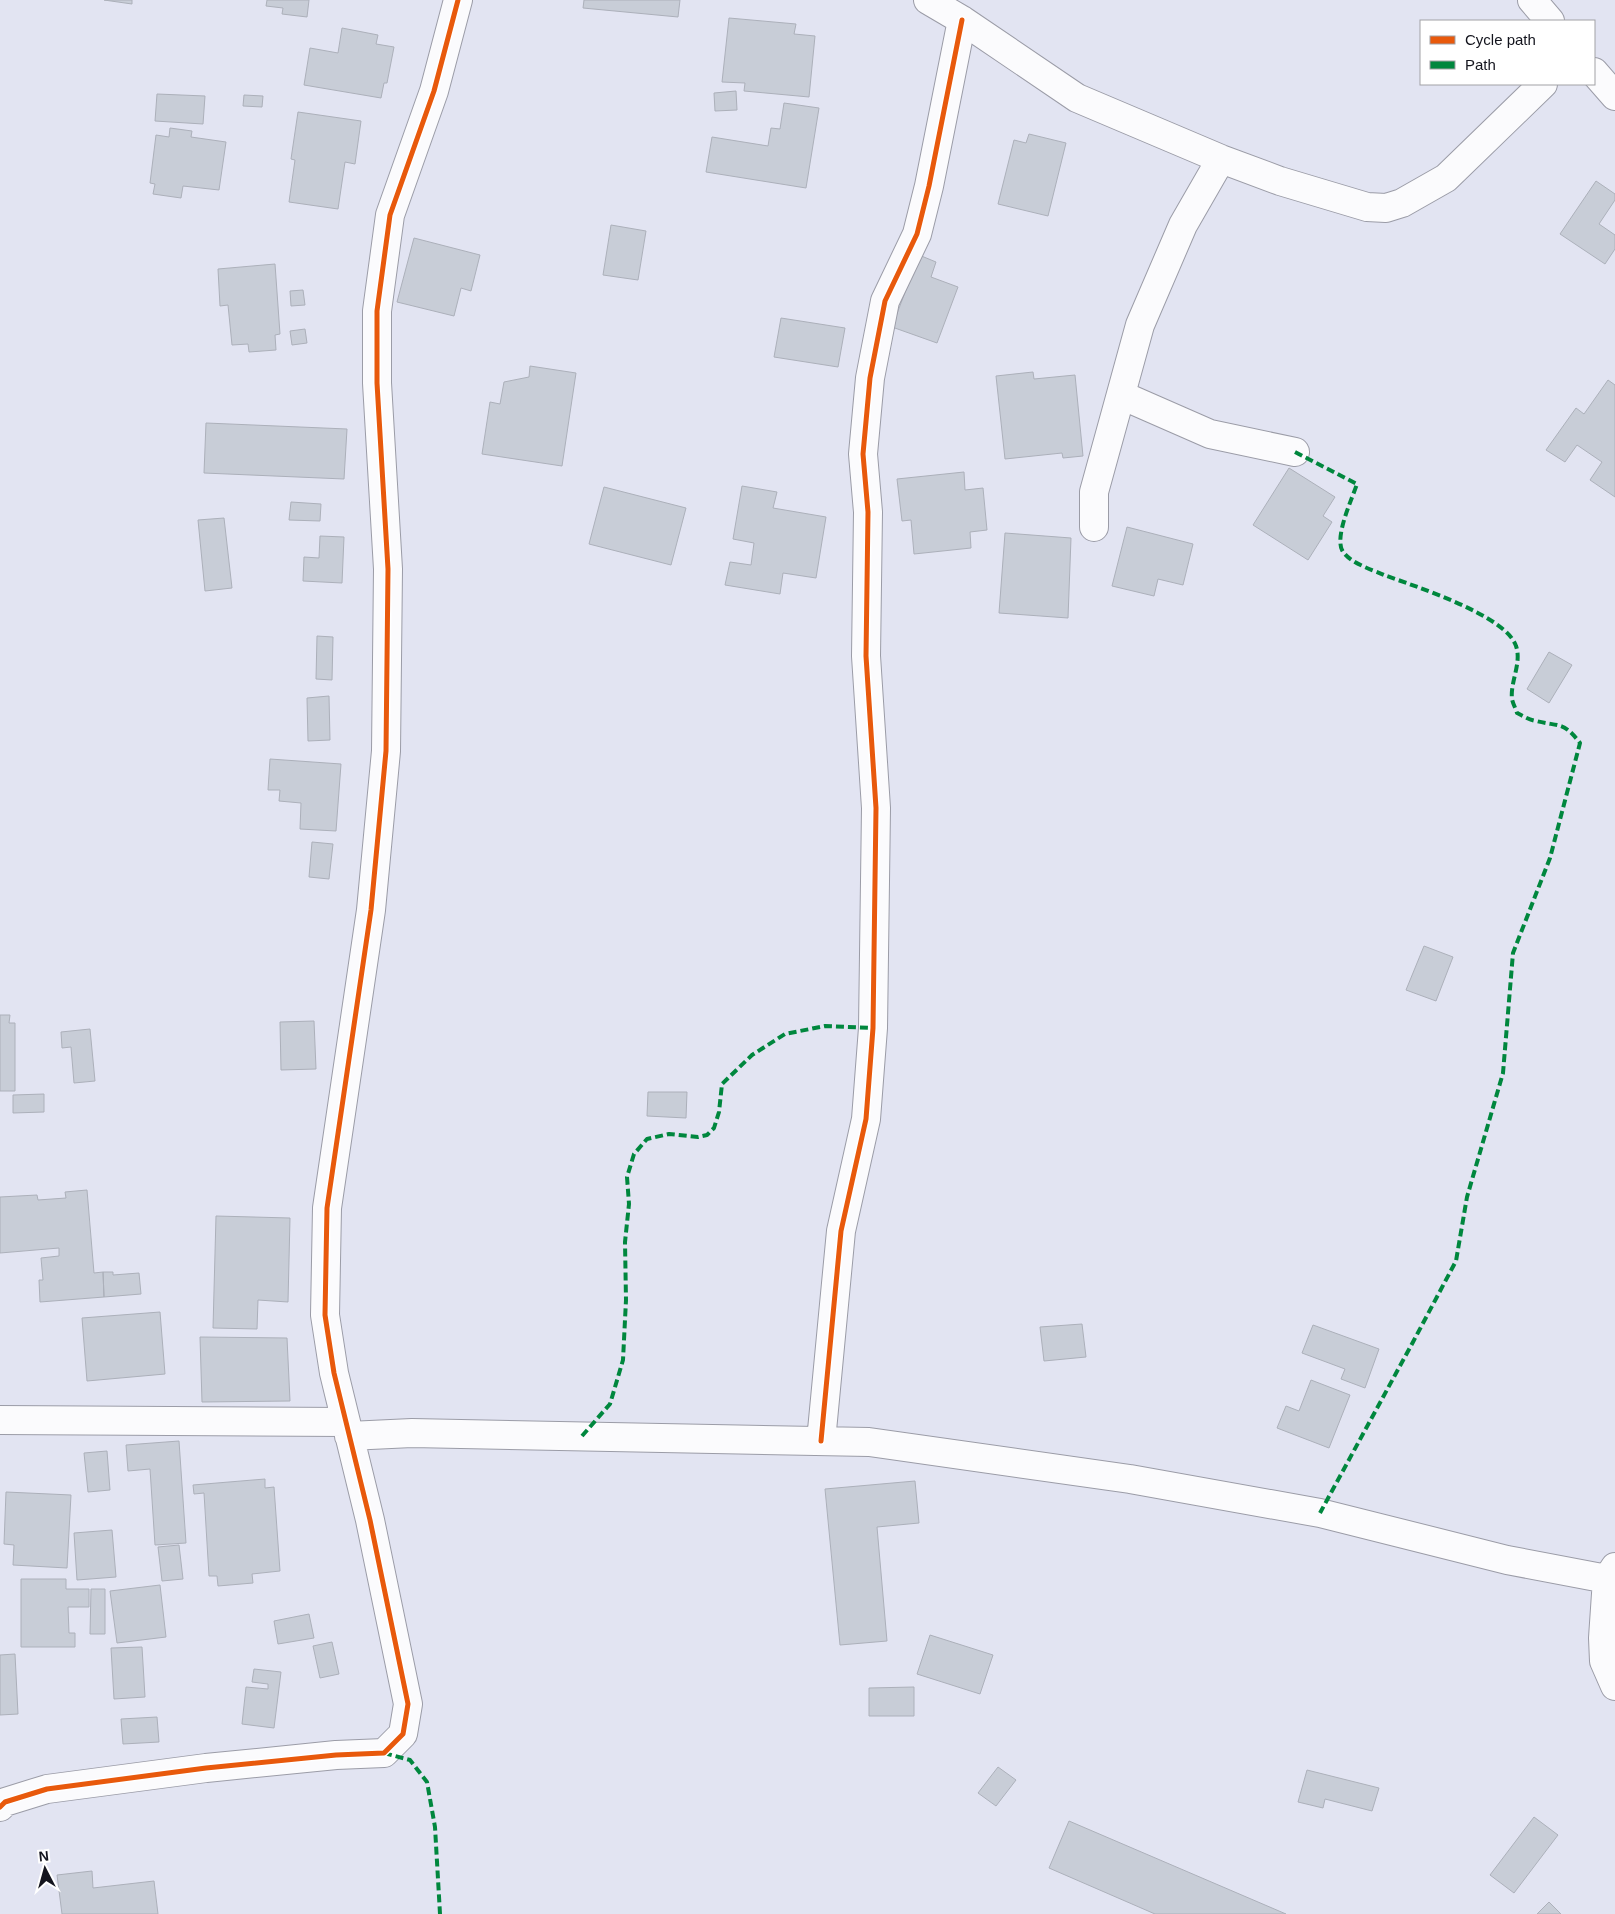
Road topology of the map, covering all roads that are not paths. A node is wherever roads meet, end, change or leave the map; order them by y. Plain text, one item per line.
1 (458, 0) edge
2 (928, 0) edge
3 (1532, 0) edge
4 (962, 20) junction
5 (1549, 20) edge
6 (1595, 73) edge
7 (1542, 85) edge
8 (1615, 96) edge
9 (1221, 159) junction
10 (1121, 395) junction
11 (1295, 452) dead end
12 (1094, 528) dead end
13 (0, 1420) edge
14 (347, 1429) junction
15 (822, 1441) junction
16 (1611, 1573) edge
17 (1615, 1686) edge
18 (0, 1807) edge

1 - 14 street
2 - 4 street
3 - 5 street
4 - 9 street
4 - 15 street
6 - 8 street
7 - 9 street
9 - 10 street
10 - 11 street
10 - 12 street
13 - 14 street
14 - 15 street
14 - 18 street
15 - 16 street
16 - 17 street

